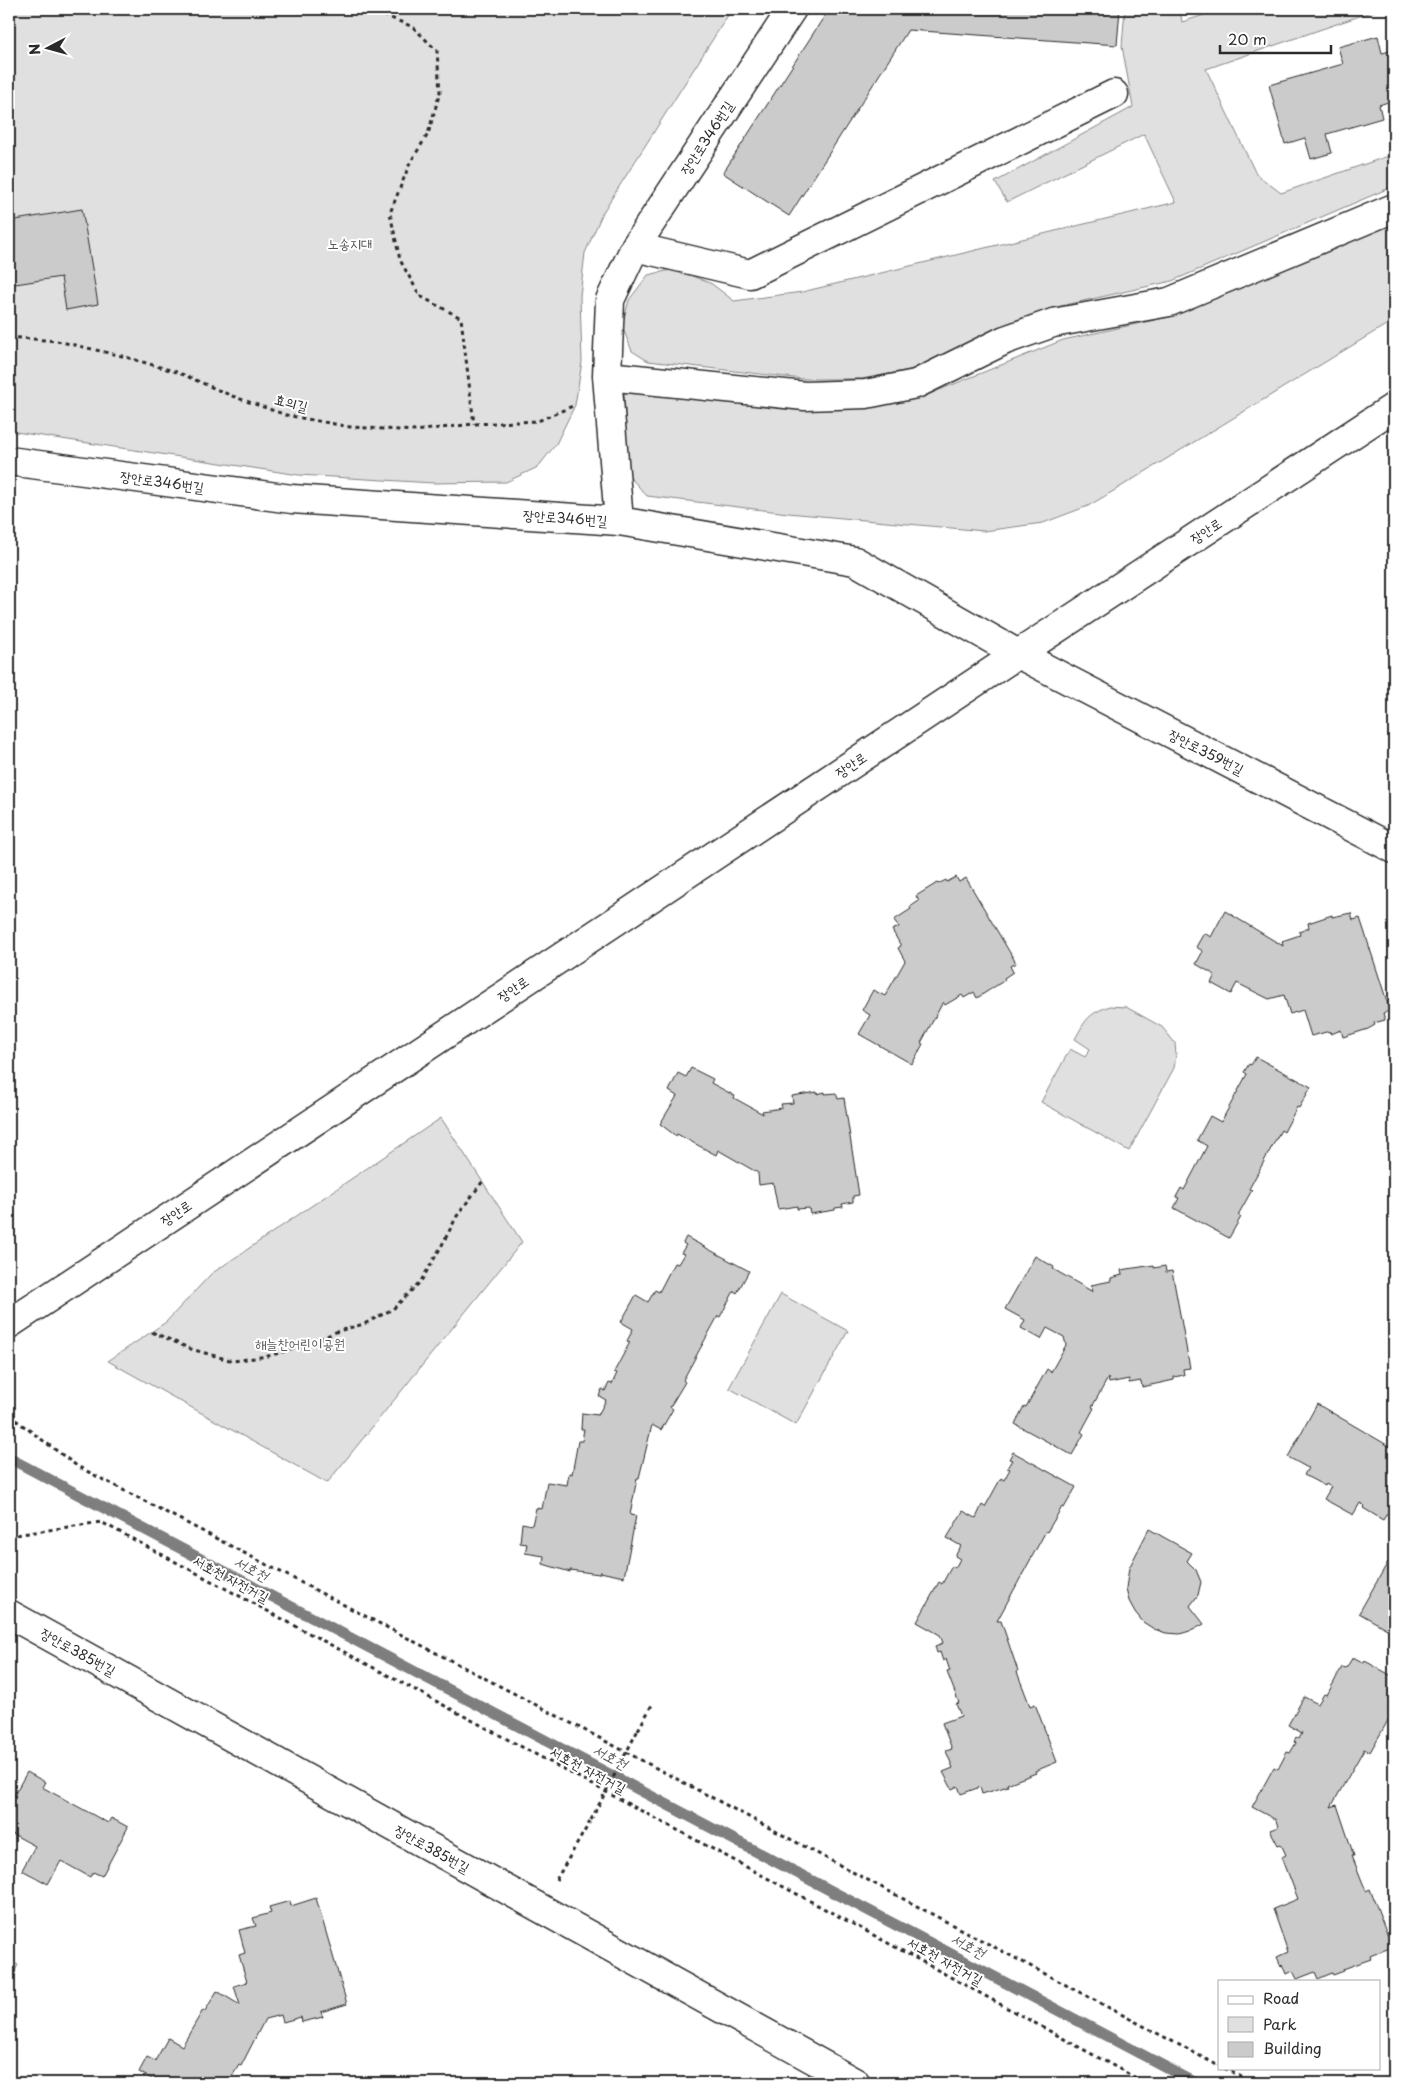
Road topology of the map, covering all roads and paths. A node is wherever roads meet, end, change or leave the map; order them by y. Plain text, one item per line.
1 (369, 9) edge
2 (792, 9) edge
3 (1114, 94) dead end
4 (1394, 208) edge
5 (635, 246) junction
6 (9, 337) edge
7 (607, 376) junction
8 (575, 405) dead end
9 (1394, 408) edge
10 (474, 424) junction
11 (9, 461) edge
12 (619, 521) junction
13 (1018, 654) junction
14 (1394, 849) edge
15 (483, 1181) dead end
16 (9, 1324) edge
17 (152, 1332) dead end
18 (9, 1414) edge
19 (9, 1536) edge
20 (9, 1614) edge
21 (652, 1705) dead end
22 (540, 1909) junction
23 (1218, 2065) edge
24 (1228, 2070) edge
25 (856, 2083) edge
26 (1145, 2083) edge
27 (1253, 2083) edge

1 - 10 path
2 - 5 street, 장안로346번길
3 - 5 street
4 - 7 street
5 - 7 street, 장안로346번길
6 - 10 path, 효의길
7 - 12 street, 장안로346번길
8 - 10 path, 효의길
9 - 13 street, 장안로
11 - 12 street, 장안로346번길
12 - 13 street
13 - 14 street, 장안로359번길
13 - 16 street, 장안로
15 - 17 path
18 - 23 path
19 - 26 path, 서호천 자전거길
20 - 22 street, 장안로385번길
21 - 22 path, bridge
22 - 25 street, 장안로385번길
24 - 27 path

